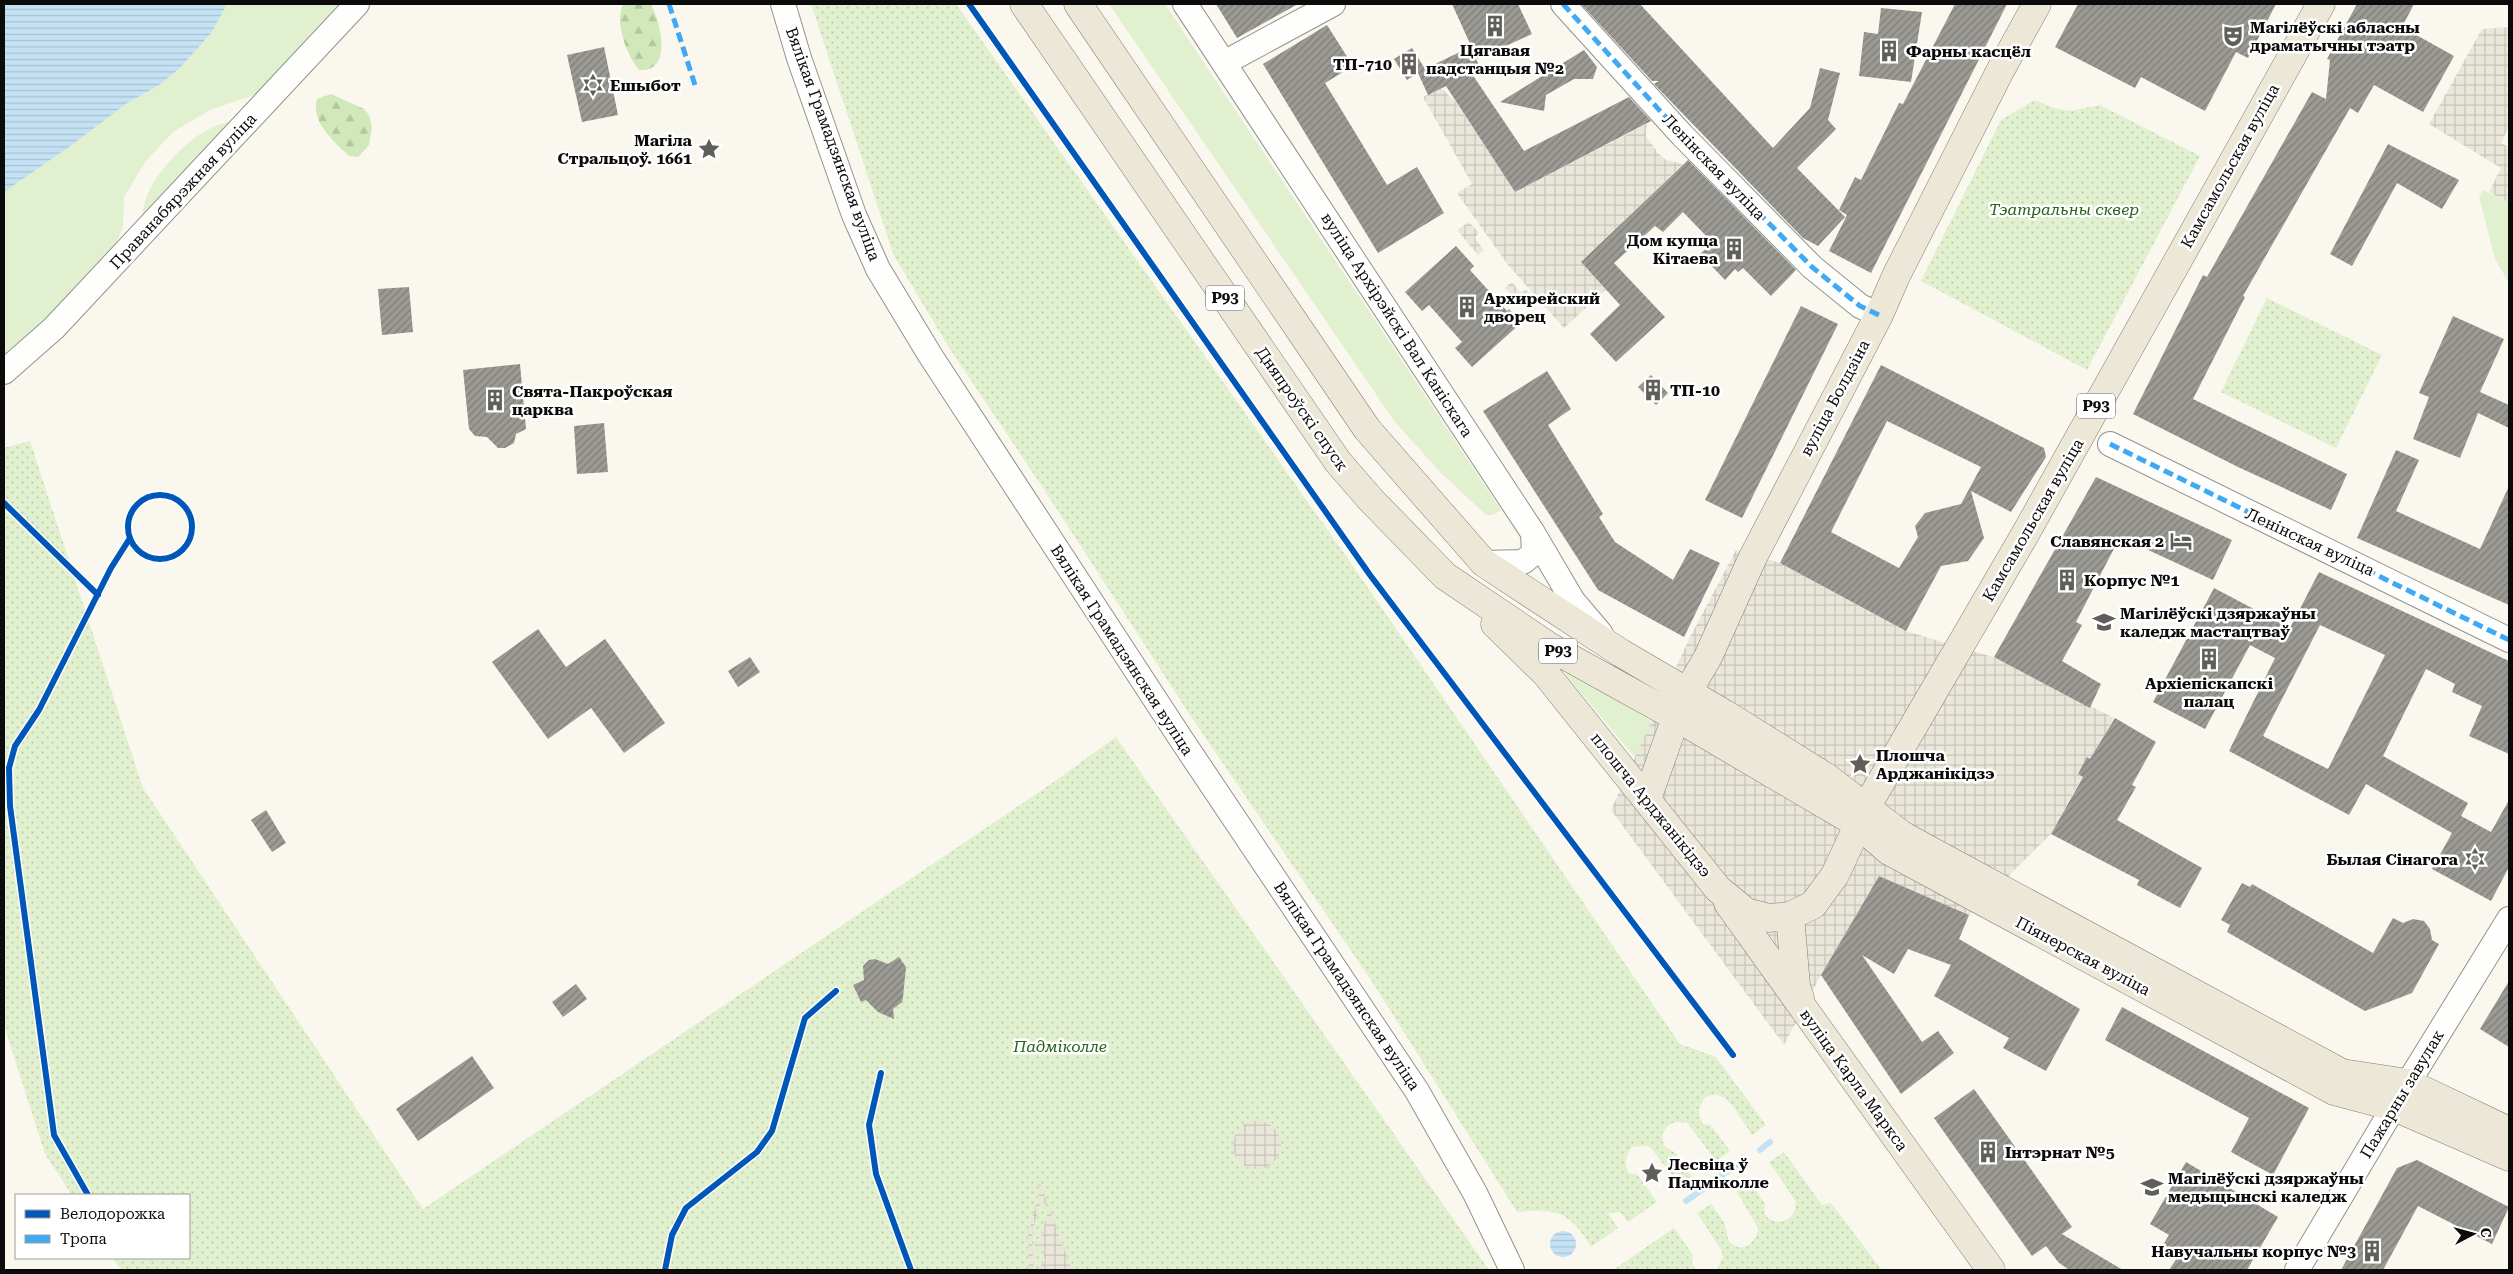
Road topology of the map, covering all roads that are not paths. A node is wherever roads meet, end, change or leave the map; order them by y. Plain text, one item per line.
1 (357, 4) edge
2 (783, 4) edge
3 (1024, 4) edge
4 (1078, 4) edge
5 (1185, 4) edge
6 (1334, 4) edge
7 (1563, 4) edge
8 (2037, 4) edge
9 (2321, 4) edge
10 (1224, 63) junction
11 (1879, 315) junction
12 (4, 372) edge
13 (2110, 444) dead end
14 (1533, 532) junction
15 (1484, 563) junction
16 (1445, 576) junction
17 (2509, 640) edge
18 (1610, 645) junction
19 (1681, 705) junction
20 (1647, 799) junction
21 (1862, 815) junction
22 (1718, 889) junction
23 (1790, 916) junction
24 (2509, 919) edge
25 (1805, 1012) junction
26 (2408, 1082) junction
27 (2394, 1107) junction
28 (2509, 1130) edge
29 (2509, 1157) edge
30 (1512, 1270) edge
31 (1992, 1270) edge
32 (2297, 1270) edge

1 - 12 street, Праванабярэжная вуліца
2 - 30 street, Вялікая Грамадзянская вуліца
3 - 16 main road, Дняпроўскі спуск / Р93
4 - 15 main road, Р93
5 - 10 street, вуліца Архірэйскі Вал Каніскага
6 - 10 street
7 - 11 street, Ленінская вуліца
8 - 11 main road, вуліца Болдзіна
9 - 21 main road, Камсамольская вуліца / Р93
10 - 14 street, вуліца Архірэйскі Вал Каніскага
11 - 19 main road, вуліца Болдзіна
13 - 17 street, Ленінская вуліца
14 - 15 street
14 - 18 street, вуліца Архірэйскі Вал Каніскага
15 - 18 main road, Р93
16 - 19 main road, Дняпроўскі спуск / Р93
16 - 20 main road, плошча Арджанікідзэ
18 - 19 main road, Р93
19 - 20 main road, вуліца Болдзіна
19 - 21 main road, Піянерская вуліца / Р93
20 - 22 main road, плошча Арджанікідзэ
21 - 23 main road, плошча Арджанікідзэ
21 - 26 main road, Піянерская вуліца
21 - 27 main road, Піянерская вуліца
22 - 23 main road, плошча Арджанікідзэ
22 - 25 main road, вуліца Карла Маркса
23 - 25 main road
24 - 26 street, Пажарны завулак
25 - 31 main road, вуліца Карла Маркса
26 - 27 street, Пажарны завулак
26 - 28 main road, Піянерская вуліца
27 - 29 main road, Піянерская вуліца
27 - 32 street, Пажарны завулак

